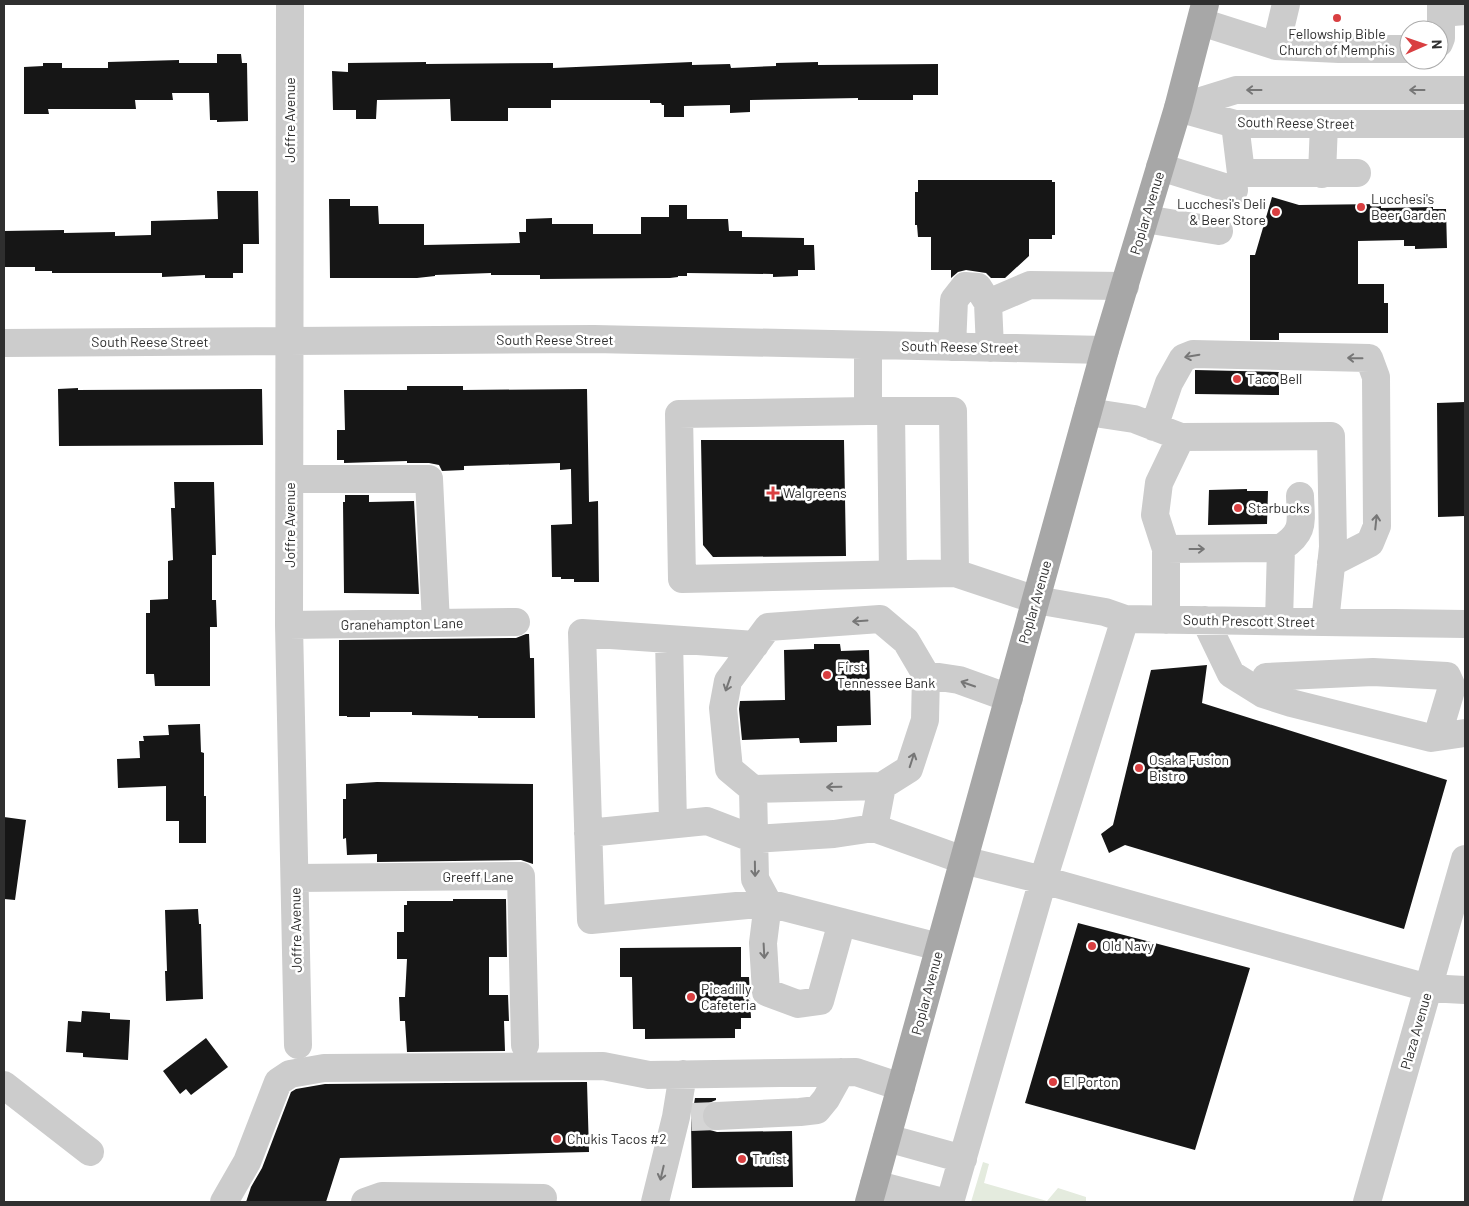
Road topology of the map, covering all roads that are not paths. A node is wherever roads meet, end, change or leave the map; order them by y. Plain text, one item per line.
1 (290, 4) edge
2 (1286, 4) edge
3 (1203, 13) edge
4 (1276, 46) junction
5 (1399, 49) edge
6 (1465, 90) edge
7 (1178, 108) junction
8 (1235, 124) junction
9 (1324, 124) junction
10 (1465, 124) edge
11 (1160, 167) junction
12 (1357, 173) dead end
13 (1322, 174) junction
14 (1237, 182) junction
15 (1145, 219) junction
16 (1125, 286) junction
17 (988, 303) junction
18 (290, 341) junction
19 (4, 343) edge
20 (868, 345) junction
21 (952, 347) junction
22 (990, 348) junction
23 (1105, 350) junction
24 (880, 411) junction
25 (1088, 412) junction
26 (1154, 427) junction
27 (1181, 437) junction
28 (290, 479) junction
29 (1300, 496) dead end
30 (1280, 548) junction
31 (1166, 549) junction
32 (1331, 563) junction
33 (955, 573) junction
34 (893, 574) junction
35 (1036, 600) junction
36 (1125, 619) junction
37 (1166, 620) junction
38 (1205, 620) junction
39 (1279, 621) junction
40 (516, 622) dead end
41 (1325, 622) junction
42 (436, 623) junction
43 (1465, 624) edge
44 (289, 625) junction
45 (668, 639) junction
46 (755, 645) junction
47 (926, 675) junction
48 (1263, 694) junction
49 (1009, 698) junction
50 (1465, 733) edge
51 (1437, 737) junction
52 (882, 786) junction
53 (754, 789) junction
54 (674, 824) junction
55 (874, 828) junction
56 (588, 833) junction
57 (754, 839) junction
58 (1465, 859) edge
59 (963, 860) junction
60 (295, 878) junction
61 (1043, 880) junction
62 (768, 903) junction
63 (842, 922) junction
64 (939, 947) junction
65 (1428, 988) junction
66 (1465, 990) edge
67 (525, 1045) dead end
68 (298, 1046) dead end
69 (842, 1072) junction
70 (683, 1074) junction
71 (4, 1085) edge
72 (901, 1087) junction
73 (694, 1116) junction
74 (887, 1138) junction
75 (90, 1152) dead end
76 (963, 1159) junction
77 (872, 1193) edge
78 (224, 1202) edge
79 (365, 1202) edge
80 (542, 1202) edge
81 (655, 1202) edge
82 (943, 1202) edge
83 (950, 1202) edge
84 (1367, 1202) edge

1 - 18 street, Joffre Avenue
2 - 4 street
3 - 4 street
3 - 7 main road, Poplar Avenue
4 - 5 street
6 -> 7 street
7 - 8 street, South Reese Street
7 - 11 main road, Poplar Avenue
8 - 9 street, South Reese Street
8 - 14 street
9 - 10 street, South Reese Street
9 - 13 street
11 - 14 street
11 - 15 main road, Poplar Avenue
12 - 13 street
13 - 14 street
14 - 15 street
15 - 16 main road, Poplar Avenue
16 - 17 street
16 - 23 main road, Poplar Avenue
17 - 21 street
17 - 22 street
18 - 19 street, South Reese Street
18 - 20 street, South Reese Street
18 - 28 street, Joffre Avenue
20 - 21 street, South Reese Street
20 - 24 street
21 - 22 street, South Reese Street
22 - 23 street, South Reese Street
23 - 25 main road, Poplar Avenue
24 - 33 street
24 - 34 street
24 - 34 street, South Prescott Street
25 - 26 street
25 - 35 main road, Poplar Avenue
26 - 27 street
32 -> 26 street
27 - 31 street
27 - 32 street
28 - 42 street
28 - 44 street, Joffre Avenue
29 - 30 street
31 -> 30 street
30 - 39 street
31 - 37 street
32 - 41 street
33 - 34 street, South Prescott Street
33 - 35 street, South Prescott Street
35 - 36 street, South Prescott Street
35 - 49 main road, Poplar Avenue
36 - 37 street, South Prescott Street
36 - 61 street
37 - 38 street, South Prescott Street
38 - 39 street, South Prescott Street
38 - 48 street
39 - 41 street, South Prescott Street
40 - 42 street, Granehampton Lane
41 - 43 street, South Prescott Street
42 - 44 street, Granehampton Lane
44 - 60 street, Joffre Avenue
45 - 46 street
45 - 54 street
45 - 56 street
47 -> 46 street
46 -> 53 street
49 -> 47 street
52 -> 47 street
48 - 51 street
48 - 51 street
49 - 59 main road, Poplar Avenue
50 - 51 street
52 -> 53 street
52 - 55 street
53 - 57 street
54 - 56 street
54 - 57 street
55 - 57 street
55 - 59 street
56 - 62 street
57 -> 62 street
58 - 65 street, Plaza Avenue
59 - 61 street
59 - 64 main road, Poplar Avenue
60 - 67 street, Greeff Lane
60 - 68 street, Joffre Avenue
61 - 65 street
61 - 76 street
62 - 63 street
62 -> 63 street
63 - 64 street
64 - 72 main road, Poplar Avenue
65 - 66 street
65 - 84 street, Plaza Avenue
69 - 70 street
69 - 72 street
69 - 73 street
70 - 73 street
70 - 78 street
71 - 75 street
72 - 74 main road, Poplar Avenue
73 -> 81 street
74 - 76 street
74 - 77 main road, Poplar Avenue
76 - 83 street
77 - 82 street
79 - 80 street

